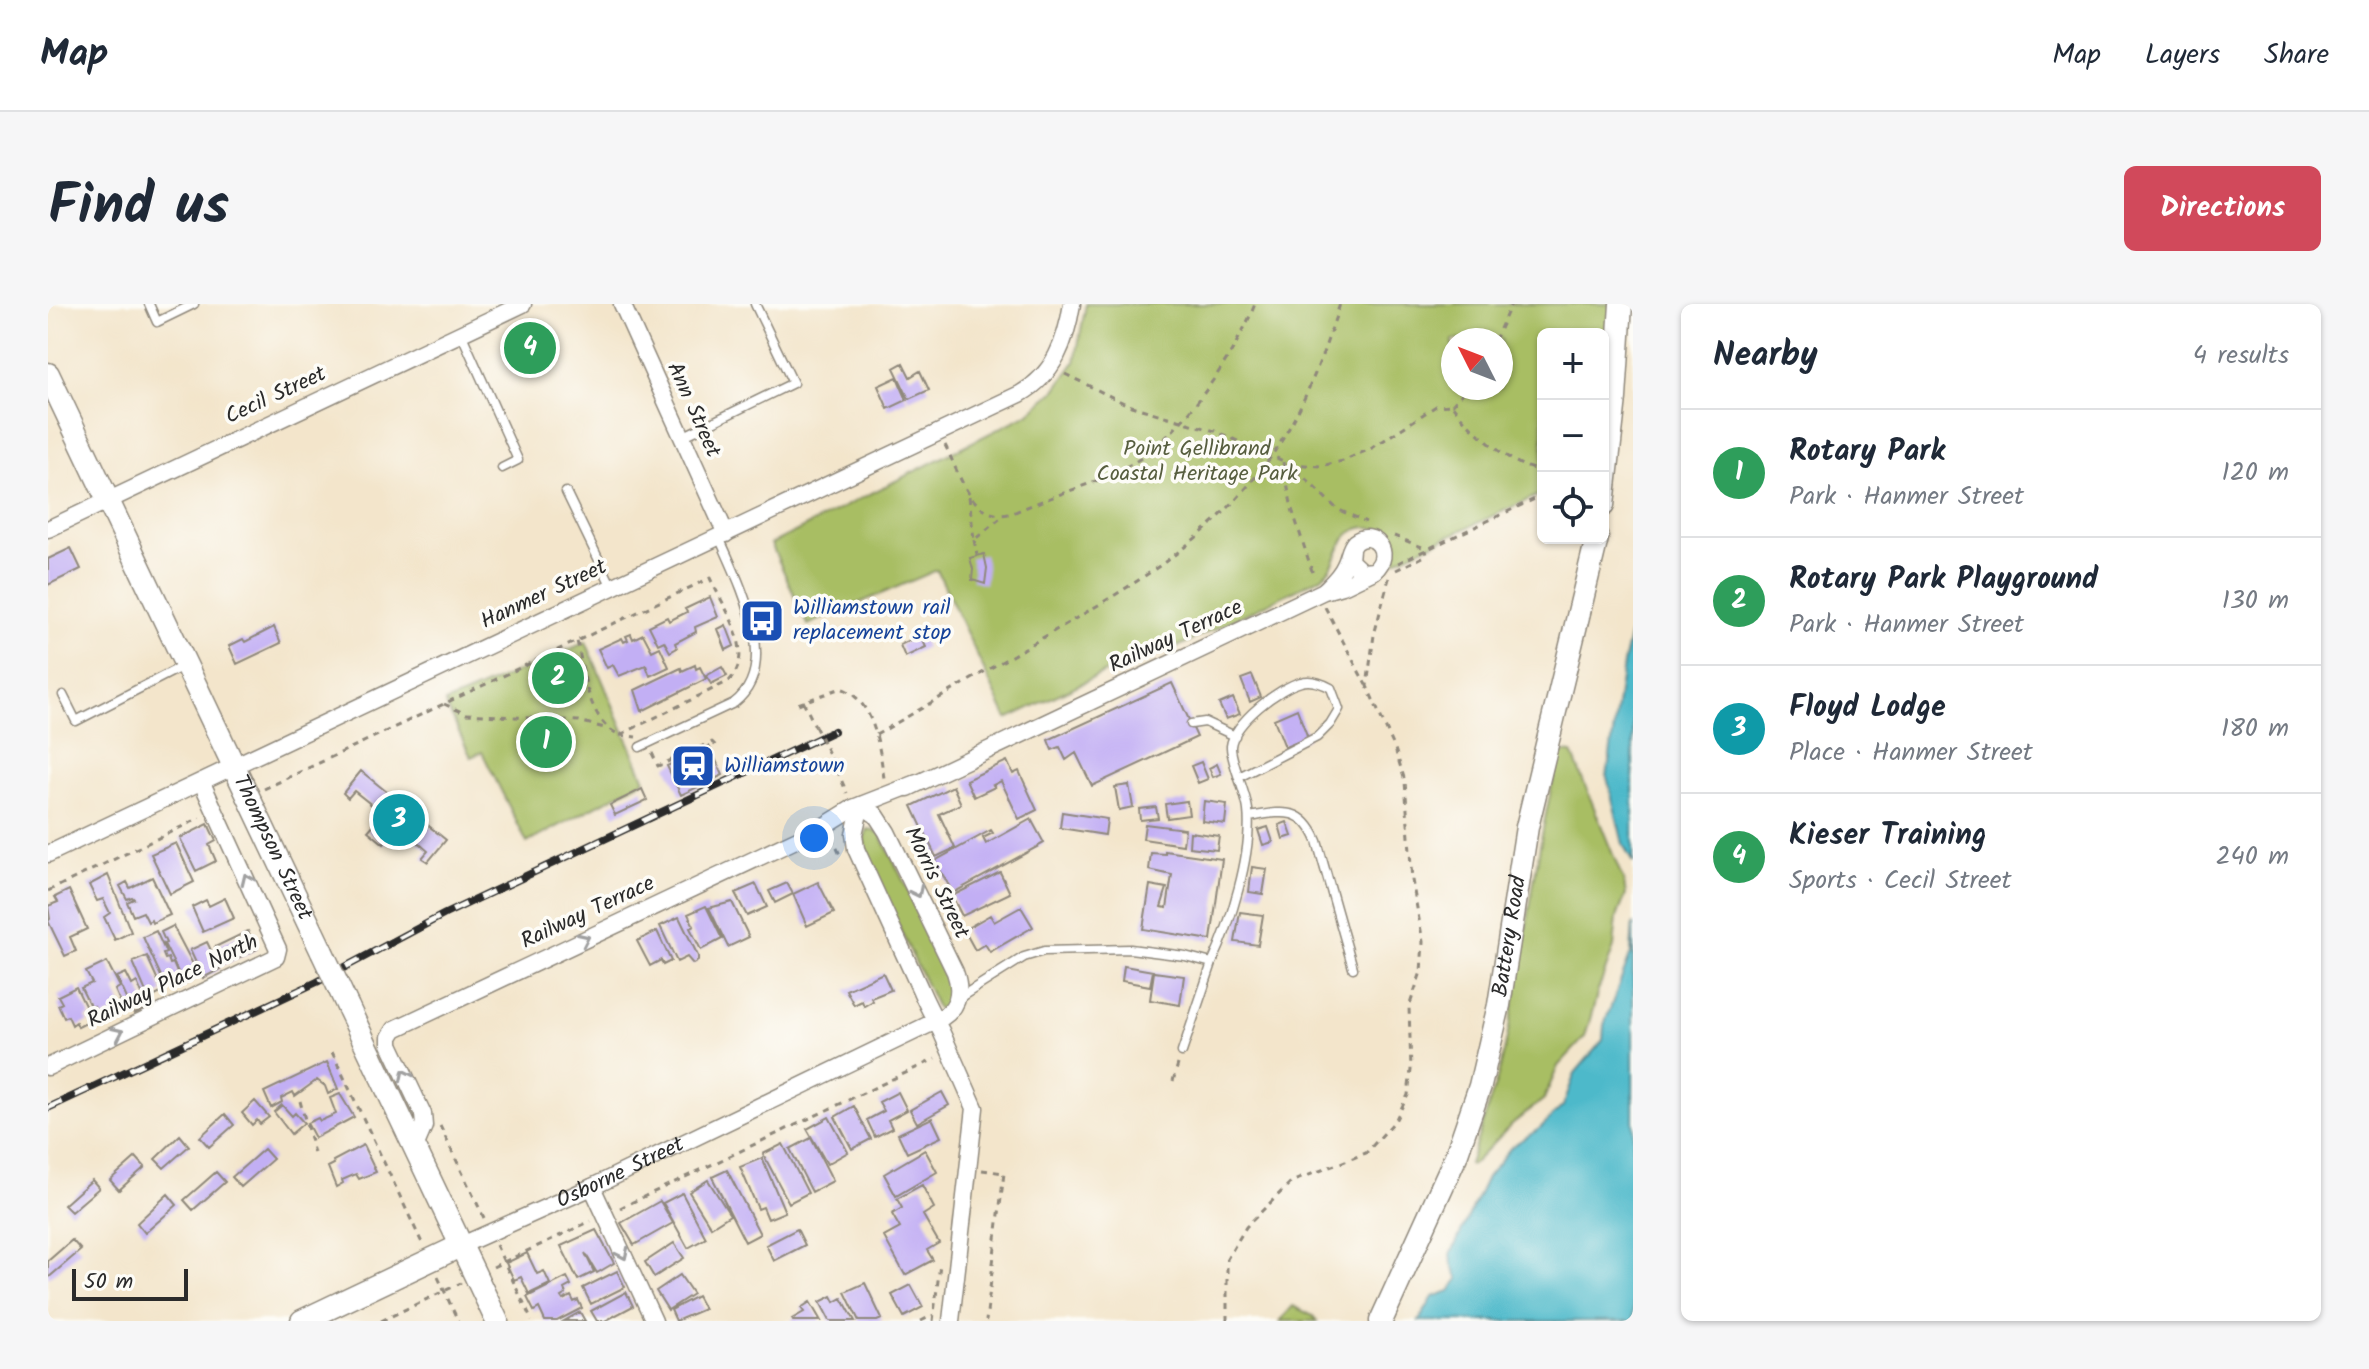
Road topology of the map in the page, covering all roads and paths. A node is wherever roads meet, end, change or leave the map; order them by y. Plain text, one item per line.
1 (149, 304) edge
2 (194, 304) edge
3 (523, 304) edge
4 (622, 304) edge
5 (755, 304) edge
6 (1072, 304) edge
7 (1255, 304) edge
8 (1340, 304) edge
9 (1511, 304) edge
10 (1621, 304) edge
11 (1500, 328) edge
12 (461, 333) junction
13 (1051, 366) junction
14 (48, 374) edge
15 (1456, 400) edge
16 (1452, 405) junction
17 (1180, 422) junction
18 (939, 434) junction
19 (682, 438) junction
20 (1271, 457) junction
21 (1283, 462) junction
22 (1290, 464) junction
23 (502, 468) dead end
24 (1537, 470) edge
25 (1607, 472) edge
26 (566, 492) dead end
27 (969, 495) junction
28 (1537, 498) edge
29 (108, 501) junction
30 (1006, 515) junction
31 (1374, 524) dead end
32 (48, 529) edge
33 (1390, 534) dead end
34 (722, 536) junction
35 (974, 540) junction
36 (1596, 544) edge
37 (1351, 549) junction
38 (1427, 550) junction
39 (977, 555) dead end
40 (1381, 570) junction
41 (612, 587) junction
42 (1322, 592) junction
43 (1327, 610) dead end
44 (577, 641) junction
45 (185, 665) junction
46 (1367, 686) junction
47 (63, 695) dead end
48 (443, 704) junction
49 (1191, 724) dead end
50 (608, 729) junction
51 (620, 735) junction
52 (876, 735) junction
53 (1235, 736) junction
54 (644, 746) junction
55 (716, 746) dead end
56 (688, 753) junction
57 (234, 766) junction
58 (1241, 776) junction
59 (202, 783) junction
60 (917, 783) junction
61 (704, 787) dead end
62 (847, 793) dead end
63 (886, 794) junction
64 (249, 796) junction
65 (861, 805) junction
66 (216, 811) junction
67 (1249, 817) junction
68 (887, 832) junction
69 (830, 834) dead end
70 (48, 854) edge
71 (843, 862) dead end
72 (48, 891) edge
73 (1212, 963) junction
74 (1353, 968) dead end
75 (959, 999) junction
76 (929, 1025) junction
77 (332, 1052) dead end
78 (1182, 1052) joint
79 (48, 1067) edge
80 (1173, 1081) dead end
81 (300, 1101) dead end
82 (437, 1120) dead end
83 (415, 1147) junction
84 (314, 1153) dead end
85 (969, 1169) junction
86 (592, 1187) junction
87 (605, 1214) junction
88 (491, 1232) junction
89 (462, 1245) junction
90 (941, 1256) dead end
91 (430, 1261) junction
92 (504, 1262) junction
93 (476, 1276) junction
94 (444, 1291) junction
95 (934, 1315) junction
96 (302, 1321) edge
97 (381, 1321) edge
98 (458, 1321) edge
99 (497, 1321) edge
100 (532, 1321) edge
101 (654, 1321) edge
102 (921, 1321) edge
103 (933, 1321) edge
104 (951, 1321) edge
105 (986, 1321) edge
106 (1227, 1321) edge
107 (1381, 1321) edge

1 - 2 lane
3 - 12 street, Cecil Street
4 - 19 street, Ann Street
5 - 19 lane
6 - 13 street
7 - 17 path
8 - 20 path
9 - 11 path
10 - 25 street
12 - 23 lane
12 - 29 street, Cecil Street
13 - 17 path
13 - 18 street, Hanmer Street
14 - 29 street, Thompson Street
15 - 16 path
16 - 22 path
16 - 24 path
17 - 20 path
17 - 30 path
18 - 27 path
18 - 34 street, Hanmer Street
19 - 34 street, Ann Street
20 - 21 path
20 - 52 path
21 - 22 path
21 - 42 path
22 - 31 path
26 - 41 lane
27 - 30 path
27 - 35 path
28 - 38 path
29 - 32 street, Cecil Street
29 - 45 street, Thompson Street
30 - 35 path
33 - 38 path
34 - 41 street, Hanmer Street
34 - 54 lane
35 - 39 path
36 - 107 street, Battery Road
37 - 40 street
37 - 40 street
37 - 42 street, Railway Terrace
38 - 40 path
38 - 40 path
40 - 42 street, Railway Terrace
40 - 46 path
41 - 57 street, Hanmer Street
42 - 60 street, Railway Terrace
43 - 46 path
44 - 48 path
44 - 50 path
44 - 51 path
45 - 47 lane
45 - 57 street, Thompson Street
46 - 106 path
48 - 50 path
48 - 64 path
49 - 53 lane
50 - 51 path
51 - 54 path
52 - 62 path, bridge
52 - 63 path
53 - 58 lane
53 - 58 lane
54 - 56 path
55 - 56 path
56 - 61 path
57 - 59 street, Hanmer Street
57 - 64 street, Thompson Street
58 - 67 lane
59 - 66 street, Railway Place North
59 - 70 street, Hanmer Street
60 - 63 street, Railway Terrace
60 - 68 street, Railway Terrace
63 - 65 street, Railway Terrace
64 - 83 street, Thompson Street, bridge
65 - 68 street, Morris Street
65 - 76 street
83 -> 65 street, Railway Terrace
66 - 72 path
79 -> 66 street, Railway Place North
67 - 73 lane
67 - 74 lane
68 -> 75 street, Morris Street
69 - 71 path
73 - 75 lane
73 - 78 lane
75 - 76 street
76 - 85 street
76 - 86 street, Osborne Street
76 - 87 path
77 - 91 path
78 - 80 path
81 - 84 path
82 - 88 path
83 - 89 street, Thompson Street
85 - 104 street
85 - 105 path
86 - 87 street
86 - 88 street, Osborne Street
87 - 92 path
87 -> 101 street
88 - 89 street, Osborne Street
88 - 92 path
89 - 91 street, Osborne Street
89 - 93 street, Thompson Street
90 - 95 path
91 - 94 path
91 - 96 street, Osborne Street
92 - 93 path
92 - 100 path
93 - 94 path
93 - 99 street, Thompson Street
94 - 97 path
94 - 98 path
95 - 102 path
95 - 103 path

